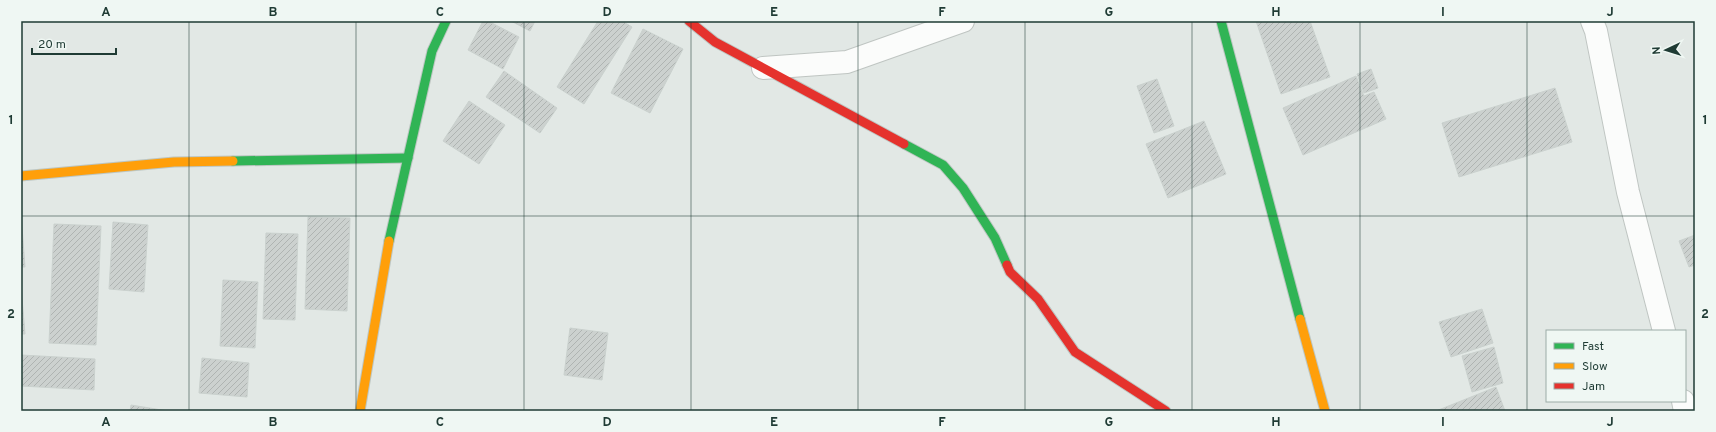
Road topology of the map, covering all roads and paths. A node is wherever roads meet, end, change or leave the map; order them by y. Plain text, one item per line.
1 (446, 21) edge
2 (689, 21) edge
3 (963, 21) edge
4 (1221, 21) edge
5 (1592, 21) edge
6 (763, 68) junction
7 (408, 158) junction
8 (21, 176) edge
9 (1664, 330) edge
10 (360, 411) edge
11 (1166, 411) edge
12 (1325, 411) edge

1 - 7 street
2 - 6 street
3 - 6 street
4 - 12 street
5 - 9 street
6 - 11 street
7 - 8 street
7 - 10 street

